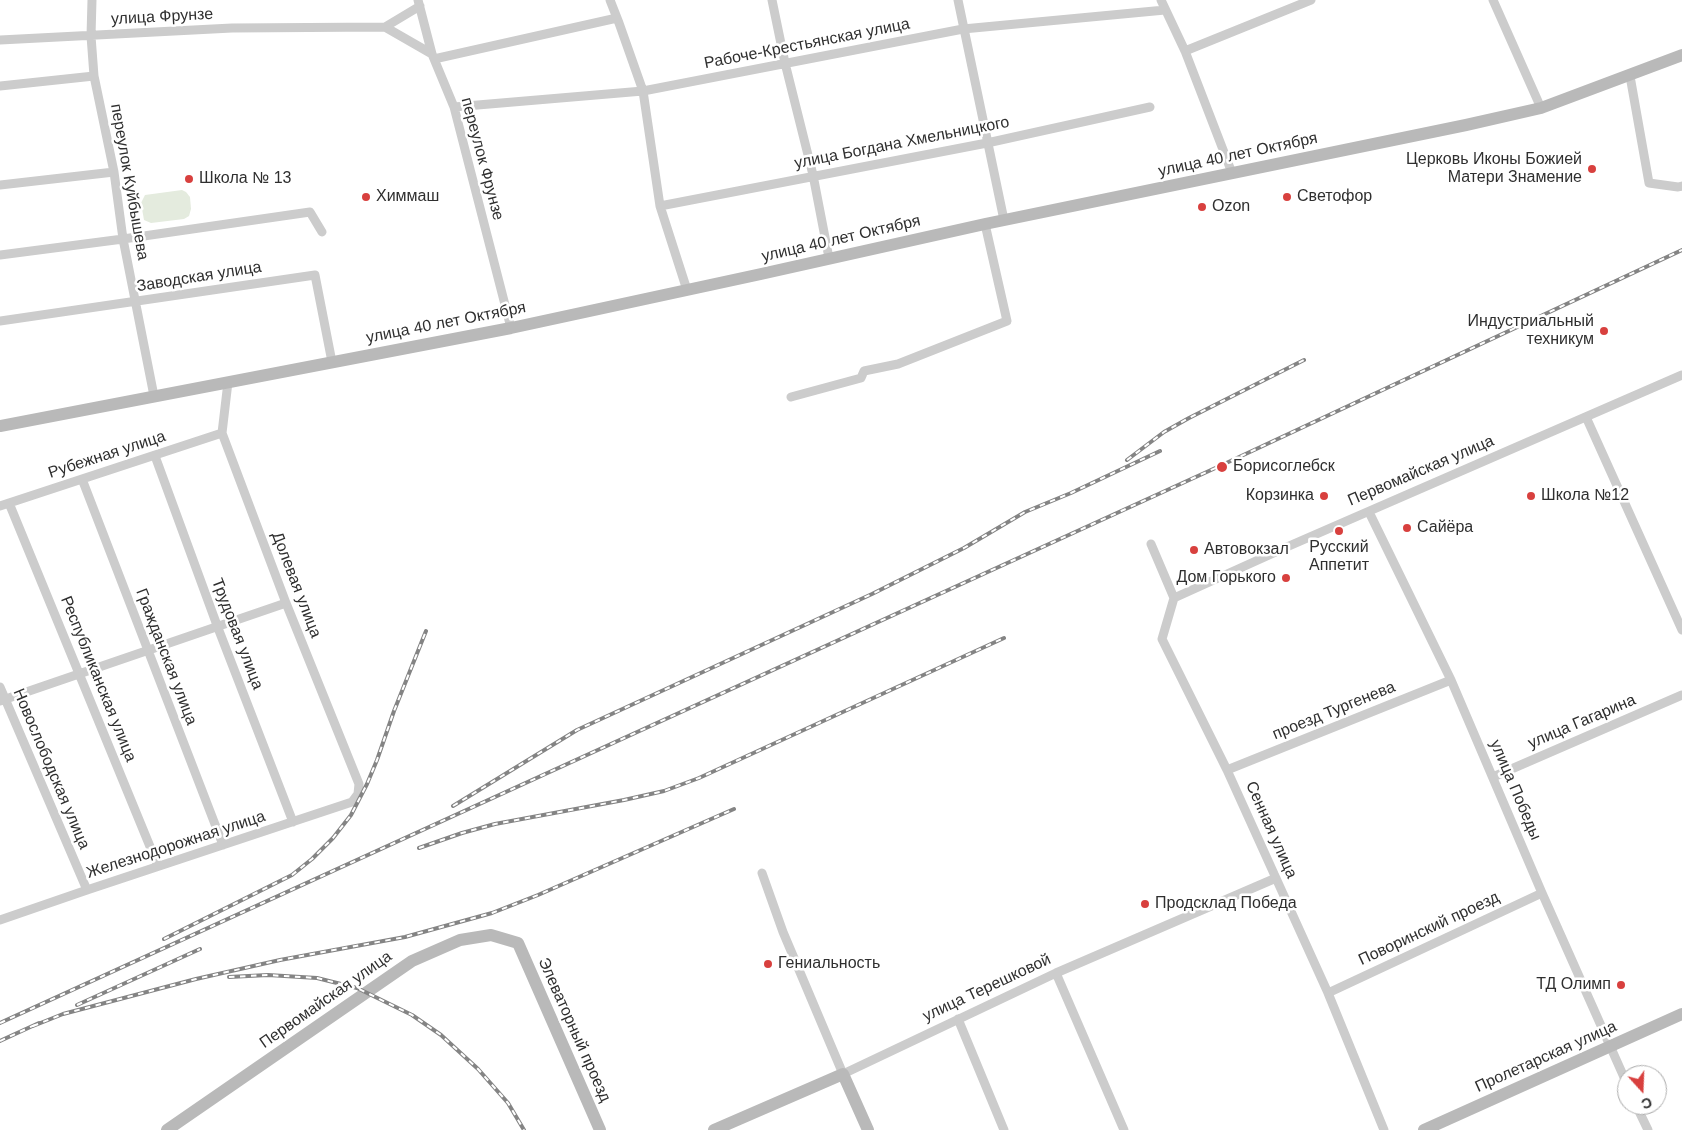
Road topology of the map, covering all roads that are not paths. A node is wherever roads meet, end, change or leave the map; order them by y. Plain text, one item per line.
1 (92, 0) edge
2 (610, 0) edge
3 (772, 0) edge
4 (958, 0) edge
5 (1161, 0) edge
6 (1311, 0) edge
7 (1493, 0) edge
8 (419, 3) edge
9 (1165, 10) junction
10 (617, 18) junction
11 (385, 27) junction
12 (963, 29) junction
13 (91, 36) junction
14 (0, 40) edge
15 (1185, 51) junction
16 (1682, 55) edge
17 (433, 56) junction
18 (785, 63) junction
19 (94, 76) junction
20 (1630, 76) junction
21 (0, 86) edge
22 (643, 91) junction
23 (454, 107) junction
24 (1150, 107) dead end
25 (1541, 108) junction
26 (987, 143) junction
27 (114, 172) junction
28 (1232, 173) junction
29 (813, 175) junction
30 (0, 185) edge
31 (1682, 186) edge
32 (660, 206) junction
33 (1004, 220) junction
34 (985, 224) junction
35 (322, 232) dead end
36 (123, 239) junction
37 (0, 255) edge
38 (829, 258) junction
39 (687, 290) junction
40 (135, 302) junction
41 (0, 321) edge
42 (511, 328) junction
43 (332, 362) junction
44 (1682, 375) edge
45 (228, 382) junction
46 (154, 396) junction
47 (790, 396) dead end
48 (1586, 417) junction
49 (0, 426) edge
50 (222, 433) junction
51 (154, 456) junction
52 (82, 480) junction
53 (5, 504) edge
54 (1369, 512) junction
55 (1151, 544) dead end
56 (1174, 598) junction
57 (286, 603) junction
58 (218, 628) junction
59 (1682, 630) edge
60 (147, 652) junction
61 (80, 674) junction
62 (1452, 680) junction
63 (0, 687) edge
64 (1682, 695) edge
65 (3, 701) edge
66 (1227, 770) junction
67 (1493, 777) junction
68 (358, 794) joint
69 (293, 822) junction
70 (223, 845) junction
71 (158, 866) junction
72 (762, 873) dead end
73 (1276, 878) junction
74 (87, 890) junction
75 (1542, 893) junction
76 (0, 920) edge
77 (518, 943) joint
78 (1056, 973) junction
79 (1328, 993) junction
80 (1682, 1014) edge
81 (958, 1019) junction
82 (1610, 1046) junction
83 (1618, 1065) edge
84 (843, 1074) junction
85 (1641, 1115) edge
86 (167, 1130) edge
87 (600, 1130) edge
88 (714, 1130) edge
89 (868, 1130) edge
90 (1004, 1130) edge
91 (1124, 1130) edge
92 (1384, 1130) edge
93 (1424, 1130) edge
94 (1648, 1130) edge

1 - 13 street, переулок Куйбышева
2 - 10 street
3 - 18 street
4 - 12 street
5 - 9 street
6 - 15 street
7 - 25 street
8 - 11 street
8 - 17 street, переулок Фрунзе
9 - 12 street, Рабоче-Крестьянская улица
9 - 15 street
10 - 17 street
10 - 22 street
11 - 13 street, улица Фрунзе
11 - 17 street
12 - 18 street, Рабоче-Крестьянская улица
12 - 26 street
13 - 14 street, улица Фрунзе
13 - 19 street, переулок Куйбышева
15 - 28 street
16 - 20 street, улица 40 лет Октября
17 - 23 street, переулок Фрунзе
18 - 22 street, Рабоче-Крестьянская улица
18 - 29 street
19 - 21 street
19 - 27 street, переулок Куйбышева
20 - 25 street, улица 40 лет Октября
20 - 31 street
22 - 23 street, Рабоче-Крестьянская улица
22 - 32 street
23 - 42 street, переулок Фрунзе
24 - 26 street, улица Богдана Хмельницкого
25 - 28 street, улица 40 лет Октября
26 - 29 street, улица Богдана Хмельницкого
26 - 33 street
27 - 30 street
27 - 36 street, переулок Куйбышева
28 - 33 street, улица 40 лет Октября
29 - 32 street, улица Богдана Хмельницкого
29 - 38 street
32 - 39 street
33 - 34 street, улица 40 лет Октября
34 - 38 street, улица 40 лет Октября
34 - 47 street
35 - 36 street
36 - 37 street
36 - 40 street, переулок Куйбышева
38 - 39 street, улица 40 лет Октября
39 - 42 street, улица 40 лет Октября
40 - 41 street, Заводская улица
40 - 43 street, Заводская улица
40 - 46 street, переулок Куйбышева
42 - 43 street, улица 40 лет Октября
43 - 45 street, улица 40 лет Октября
44 - 48 street, Первомайская улица
45 - 46 street, улица 40 лет Октября
45 - 50 street, Долевая улица
46 - 49 street, улица 40 лет Октября
48 - 54 street, Первомайская улица
48 - 59 street
50 - 51 street, Рубежная улица
50 - 57 street, Долевая улица
51 - 52 street, Рубежная улица
51 - 58 street, Трудовая улица
52 - 53 street, Рубежная улица
52 - 60 street, Гражданская улица
53 - 61 street, Республиканская улица
54 - 56 street, Первомайская улица
54 - 62 street, улица Победы
55 - 56 street
56 - 66 street, Сенная улица
57 - 58 street
57 - 68 street, Долевая улица
58 - 60 street
58 - 69 street, Трудовая улица
60 - 61 street
60 - 70 street, Гражданская улица
61 - 65 street
61 - 71 street, Республиканская улица
62 - 66 street, проезд Тургенева
62 - 67 street, улица Победы
63 - 65 street, Новослободская улица
64 - 67 street, улица Гагарина
65 - 74 street, Новослободская улица
66 - 73 street, Сенная улица
67 - 75 street, улица Победы
68 - 69 street, Железнодорожная улица
69 - 70 street, Железнодорожная улица
70 - 71 street, Железнодорожная улица
71 - 74 street, Железнодорожная улица
72 - 84 street
73 - 78 street, улица Терешковой
73 - 79 street, Сенная улица
74 - 76 street, Железнодорожная улица
75 - 79 street, Поворинский проезд
75 - 82 street, улица Победы
77 - 86 street, Первомайская улица
77 - 87 street, Элеваторный проезд
78 - 81 street, улица Терешковой
78 - 91 street
79 - 92 street, Сенная улица
80 - 82 street, Пролетарская улица
81 - 84 street, улица Терешковой
81 - 90 street
82 - 83 street, улица Победы
82 - 93 street, Пролетарская улица
84 - 88 street, улица Терешковой
84 - 89 street
85 - 94 street

